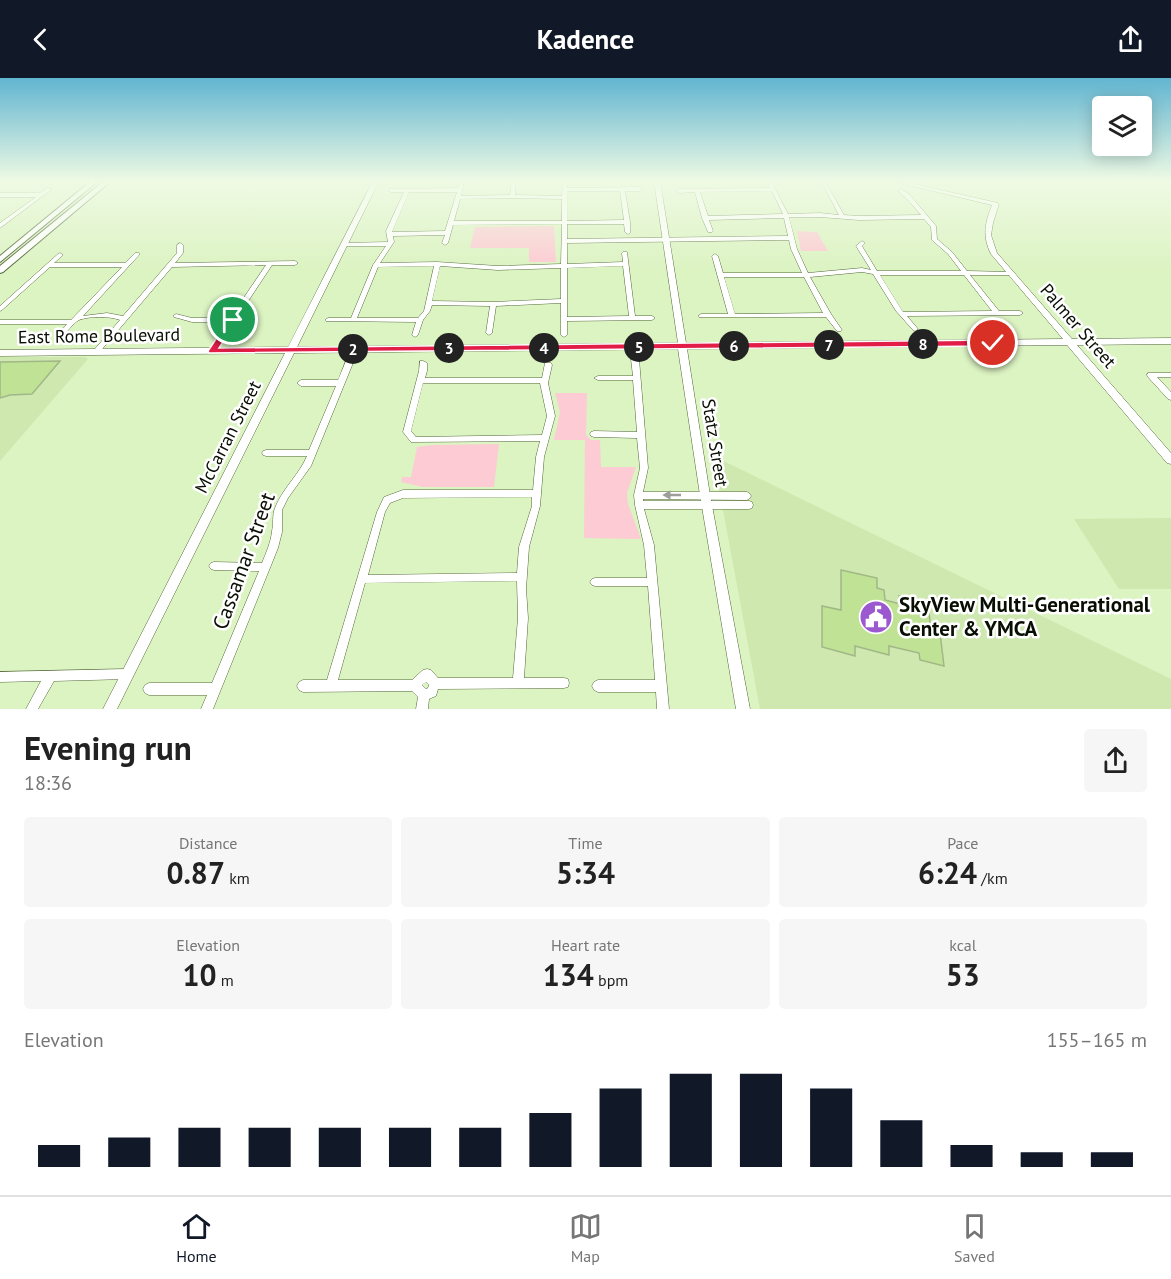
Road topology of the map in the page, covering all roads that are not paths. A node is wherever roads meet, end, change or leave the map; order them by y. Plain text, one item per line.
1 (20, 210) edge
2 (59, 210) edge
3 (72, 210) edge
4 (361, 210) edge
5 (399, 210) edge
6 (454, 210) edge
7 (565, 210) edge
8 (625, 210) edge
9 (660, 210) edge
10 (703, 210) edge
11 (783, 210) edge
12 (839, 210) edge
13 (921, 210) edge
14 (993, 210) edge
15 (786, 216) junction
16 (842, 216) junction
17 (926, 217) junction
18 (705, 218) junction
19 (565, 222) junction
20 (627, 222) junction
21 (450, 223) junction
22 (1, 225) edge
23 (710, 231) dead end
24 (628, 232) dead end
25 (448, 233) junction
26 (31, 234) junction
27 (389, 234) junction
28 (792, 240) junction
29 (664, 241) junction
30 (445, 243) dead end
31 (564, 243) junction
32 (862, 243) dead end
33 (344, 244) junction
34 (390, 244) junction
35 (180, 245) dead end
36 (26, 249) junction
37 (625, 253) dead end
38 (137, 254) dead end
39 (60, 255) dead end
40 (715, 256) dead end
41 (295, 263) dead end
42 (270, 264) junction
43 (376, 264) junction
44 (437, 264) junction
45 (626, 264) junction
46 (49, 265) junction
47 (127, 265) junction
48 (170, 265) junction
49 (564, 265) junction
50 (1, 266) edge
51 (876, 273) junction
52 (966, 273) junction
53 (1010, 273) junction
54 (720, 275) junction
55 (807, 275) junction
56 (564, 301) junction
57 (429, 303) junction
58 (493, 304) junction
59 (0, 309) edge
60 (997, 313) junction
61 (1020, 313) dead end
62 (903, 314) junction
63 (827, 315) junction
64 (176, 316) dead end
65 (701, 316) dead end
66 (732, 316) junction
67 (632, 318) junction
68 (652, 318) dead end
69 (124, 319) junction
70 (564, 319) junction
71 (75, 320) junction
72 (233, 320) junction
73 (328, 320) dead end
74 (353, 320) junction
75 (420, 320) junction
76 (0, 322) edge
77 (915, 329) dead end
78 (838, 330) dead end
79 (489, 333) dead end
80 (564, 334) dead end
81 (416, 335) dead end
82 (59, 337) dead end
83 (1171, 341) edge
84 (1071, 343) junction
85 (682, 346) junction
86 (290, 350) junction
87 (212, 351) junction
88 (96, 352) junction
89 (0, 353) edge
90 (635, 358) dead end
91 (349, 363) dead end
92 (423, 363) dead end
93 (548, 365) dead end
94 (1171, 375) edge
95 (598, 378) dead end
96 (637, 378) junction
97 (545, 380) junction
98 (421, 381) junction
99 (301, 382) dead end
100 (341, 383) junction
101 (1171, 397) edge
102 (594, 434) dead end
103 (642, 435) junction
104 (545, 438) junction
105 (266, 453) dead end
106 (313, 453) junction
107 (1171, 460) edge
108 (537, 494) junction
109 (638, 500) junction
110 (706, 500) junction
111 (748, 500) dead end
112 (214, 566) dead end
113 (265, 567) junction
114 (522, 577) junction
115 (362, 579) junction
116 (595, 582) dead end
117 (652, 582) junction
118 (127, 674) junction
119 (51, 675) junction
120 (0, 676) edge
121 (564, 682) dead end
122 (518, 683) junction
123 (435, 684) junction
124 (414, 685) junction
125 (303, 686) dead end
126 (331, 686) junction
127 (598, 686) dead end
128 (661, 686) junction
129 (149, 689) dead end
130 (215, 689) junction
131 (424, 695) junction
132 (32, 709) edge
133 (110, 709) edge
134 (207, 709) edge
135 (422, 709) edge
136 (663, 709) edge
137 (743, 709) edge

1 - 22 street
2 - 26 main road
3 - 36 main road
4 - 33 street, McCarran Street
5 - 27 street
6 - 21 street
7 - 19 street
8 - 20 street
9 - 29 street, Statz Street
10 - 18 street
11 - 15 street
12 - 16 street
13 - 17 street
14 - 53 street, Palmer Street
15 - 16 street
15 - 18 street
15 - 28 street
16 - 17 street
17 - 52 street
18 - 23 street
19 - 20 street
19 - 21 street
19 - 31 street
20 - 24 street
21 - 25 street
25 - 27 street
25 - 30 street
26 - 36 main road
26 - 50 main road
27 - 34 street
28 - 29 street
28 - 55 street
29 - 31 street
29 - 85 street, Statz Street
31 - 49 street
32 - 51 street
33 - 34 street
33 - 86 street, McCarran Street
34 - 43 street
35 - 48 street
36 - 50 main road
37 - 45 street
38 - 47 street
39 - 46 street
40 - 54 street
41 - 42 street
42 - 48 street
42 - 72 street
43 - 44 street
43 - 74 street
44 - 49 street
44 - 57 street
45 - 49 street
45 - 67 street
46 - 47 street
46 - 59 street
47 - 71 street
48 - 69 street
49 - 56 street
51 - 52 street
51 - 55 street
51 - 62 street
52 - 53 street
52 - 60 street
53 - 84 street, Palmer Street
54 - 55 street
54 - 66 street
55 - 63 street
56 - 58 street
56 - 70 street
57 - 58 street
57 - 75 street
58 - 79 street
60 - 61 street
60 - 62 street
62 - 77 street
63 - 66 street
63 - 78 street
64 - 72 street
65 - 66 street
67 - 68 street
67 - 70 street
69 - 71 street
69 - 88 street
70 - 80 street
71 - 76 street
71 - 82 street
72 - 87 street
73 - 74 street
74 - 75 street
75 - 81 street
83 - 84 street, East Rome Boulevard
84 - 85 street, East Rome Boulevard
84 - 107 street, Palmer Street
85 - 86 street, East Rome Boulevard
85 - 110 street, Statz Street
86 - 87 street, East Rome Boulevard
86 - 118 street, McCarran Street
87 - 88 street, East Rome Boulevard
88 - 89 street, East Rome Boulevard
90 - 96 street
91 - 100 street, Cassamar Street
92 - 98 street
93 - 97 street
94 - 101 street
95 - 96 street
96 - 103 street
97 - 98 street
97 - 104 street
98 - 104 street
99 - 100 street
100 - 106 street, Cassamar Street
102 - 103 street
103 - 109 street
104 - 108 street
105 - 106 street
106 - 113 street, Cassamar Street
108 - 114 street
108 - 115 street
109 - 110 street
109 - 117 street
110 - 111 street
110 - 137 street, Statz Street
112 - 113 street
113 - 130 street, Cassamar Street
114 - 115 street
114 - 122 street
115 - 126 street
116 - 117 street
117 - 128 street
118 - 119 street
118 - 133 street, McCarran Street
119 - 120 street
119 - 132 street
121 - 122 street
122 - 123 street
123 - 124 street
123 - 131 street
124 - 126 street
124 - 131 street
125 - 126 street
127 - 128 street
128 - 136 street
129 - 130 street
130 - 134 street, Cassamar Street
131 - 135 street

